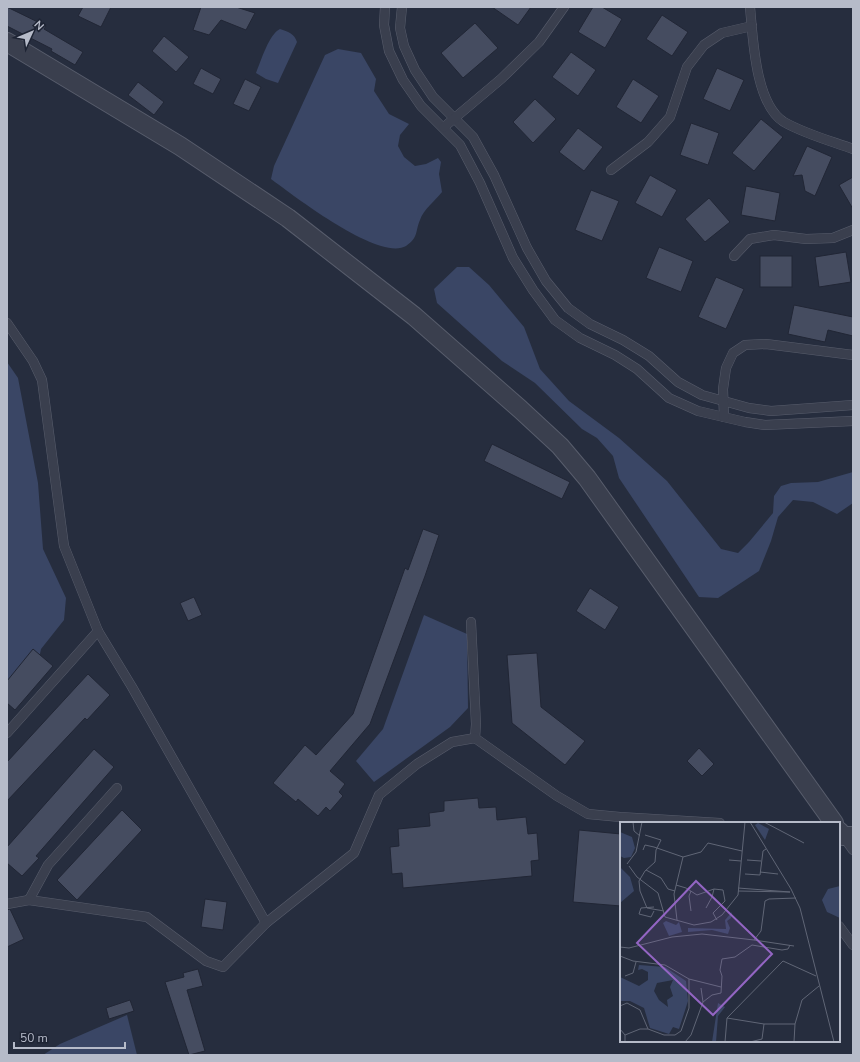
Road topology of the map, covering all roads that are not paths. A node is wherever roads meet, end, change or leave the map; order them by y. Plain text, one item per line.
1 (385, 7) edge
2 (402, 7) edge
3 (564, 7) edge
4 (750, 7) edge
5 (752, 26) junction
6 (7, 42) edge
7 (454, 118) junction
8 (444, 127) junction
9 (853, 149) edge
10 (611, 170) dead end
11 (853, 230) edge
12 (734, 256) dead end
13 (7, 323) edge
14 (853, 355) edge
15 (723, 401) junction
16 (853, 405) edge
17 (724, 417) junction
18 (853, 421) edge
19 (471, 622) dead end
20 (98, 631) junction
21 (7, 733) edge
22 (475, 738) junction
23 (117, 788) dead end
24 (705, 822) edge
25 (835, 822) edge
26 (842, 831) edge
27 (853, 850) edge
28 (29, 900) junction
29 (7, 904) edge
30 (266, 923) junction
31 (840, 927) edge
32 (853, 945) edge

1 - 8 lane
2 - 7 lane
3 - 7 lane
4 - 5 lane
5 - 9 lane
5 - 10 lane
6 - 25 street
7 - 8 lane
7 - 15 lane
8 - 17 lane
11 - 12 lane
13 - 20 lane
14 - 15 lane
15 - 16 lane
15 - 17 lane
17 - 18 lane
19 - 22 lane
20 - 21 lane
20 - 30 lane
22 - 24 lane
22 - 30 lane
23 - 28 lane
26 - 27 lane
28 - 29 lane
28 - 30 lane
31 - 32 lane

